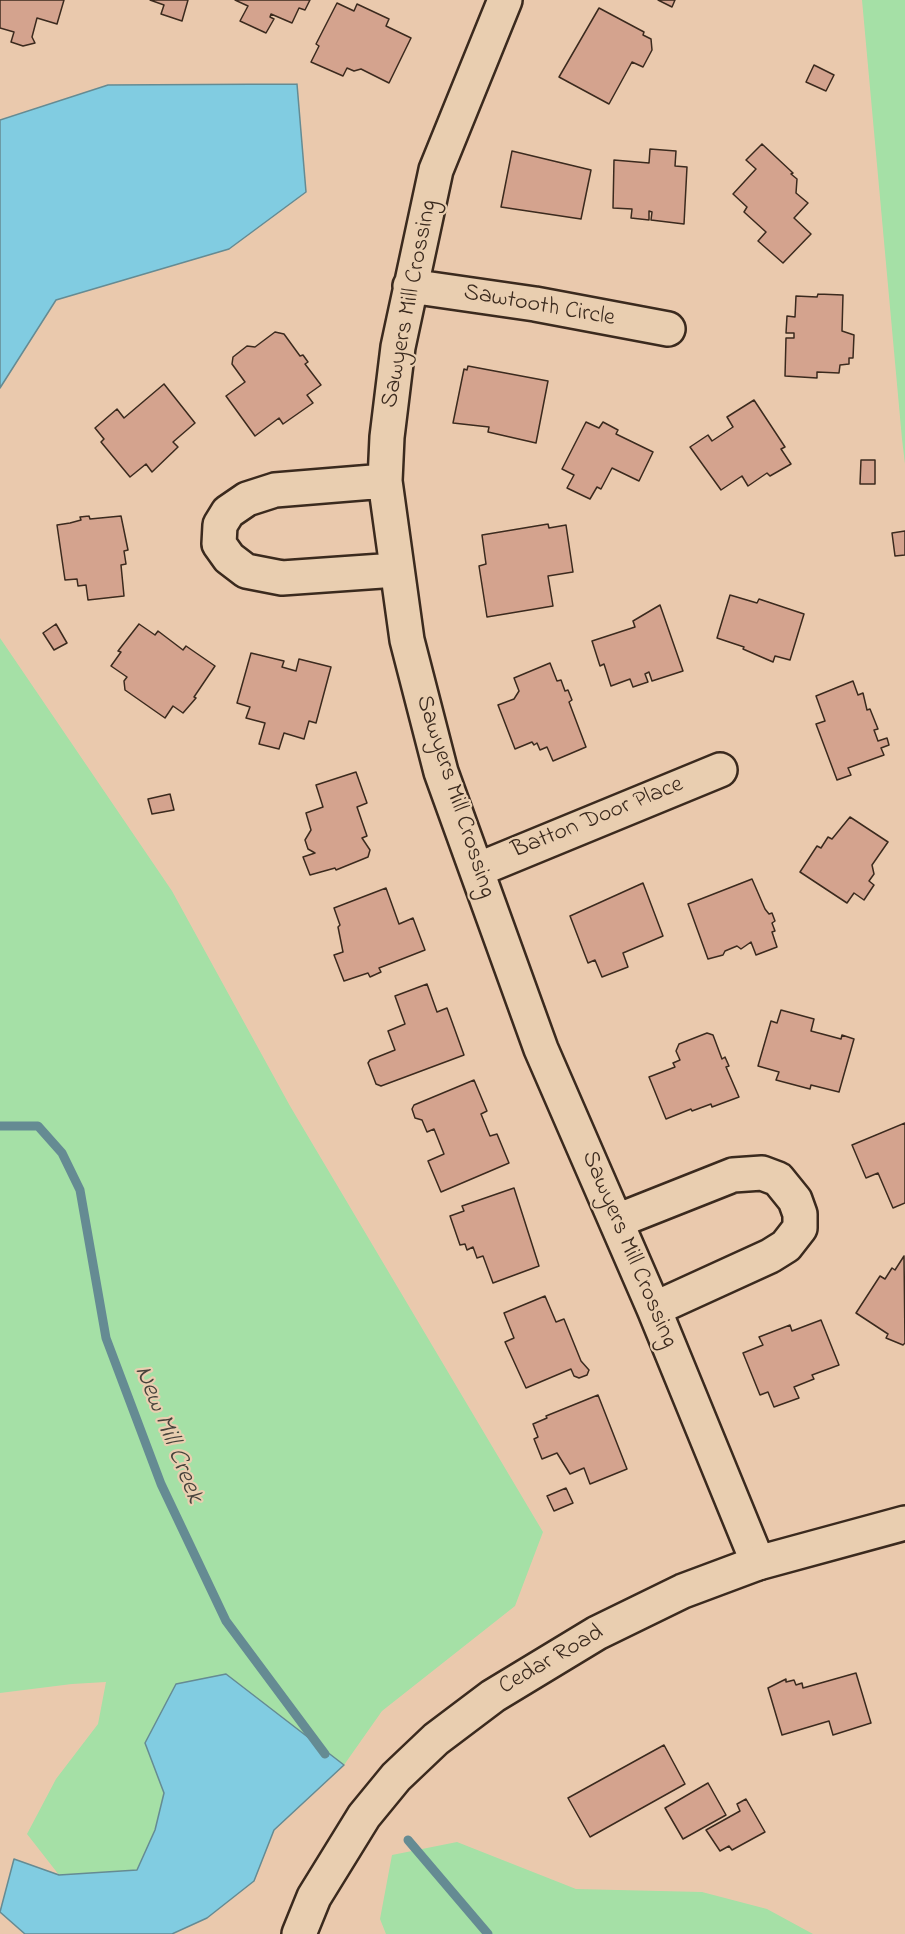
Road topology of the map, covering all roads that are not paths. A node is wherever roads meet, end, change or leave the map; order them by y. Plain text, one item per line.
1 (505, 0) edge
2 (410, 286) junction
3 (668, 329) dead end
4 (386, 481) junction
5 (396, 570) junction
6 (720, 770) dead end
7 (477, 870) junction
8 (617, 1221) junction
9 (654, 1309) junction
10 (905, 1523) edge
11 (758, 1563) junction
12 (299, 1934) edge

1 - 2 street, Sawyers Mill Crossing
2 - 3 street, Sawtooth Circle
2 - 4 street, Sawyers Mill Crossing
4 - 5 street, Sawyers Mill Crossing
4 - 5 street
5 - 7 street, Sawyers Mill Crossing
6 - 7 street, Batton Door Place
7 - 8 street, Sawyers Mill Crossing
8 - 9 street, Sawyers Mill Crossing
8 - 9 street
9 - 11 street, Sawyers Mill Crossing
10 - 11 street, Cedar Road
11 - 12 street, Cedar Road

